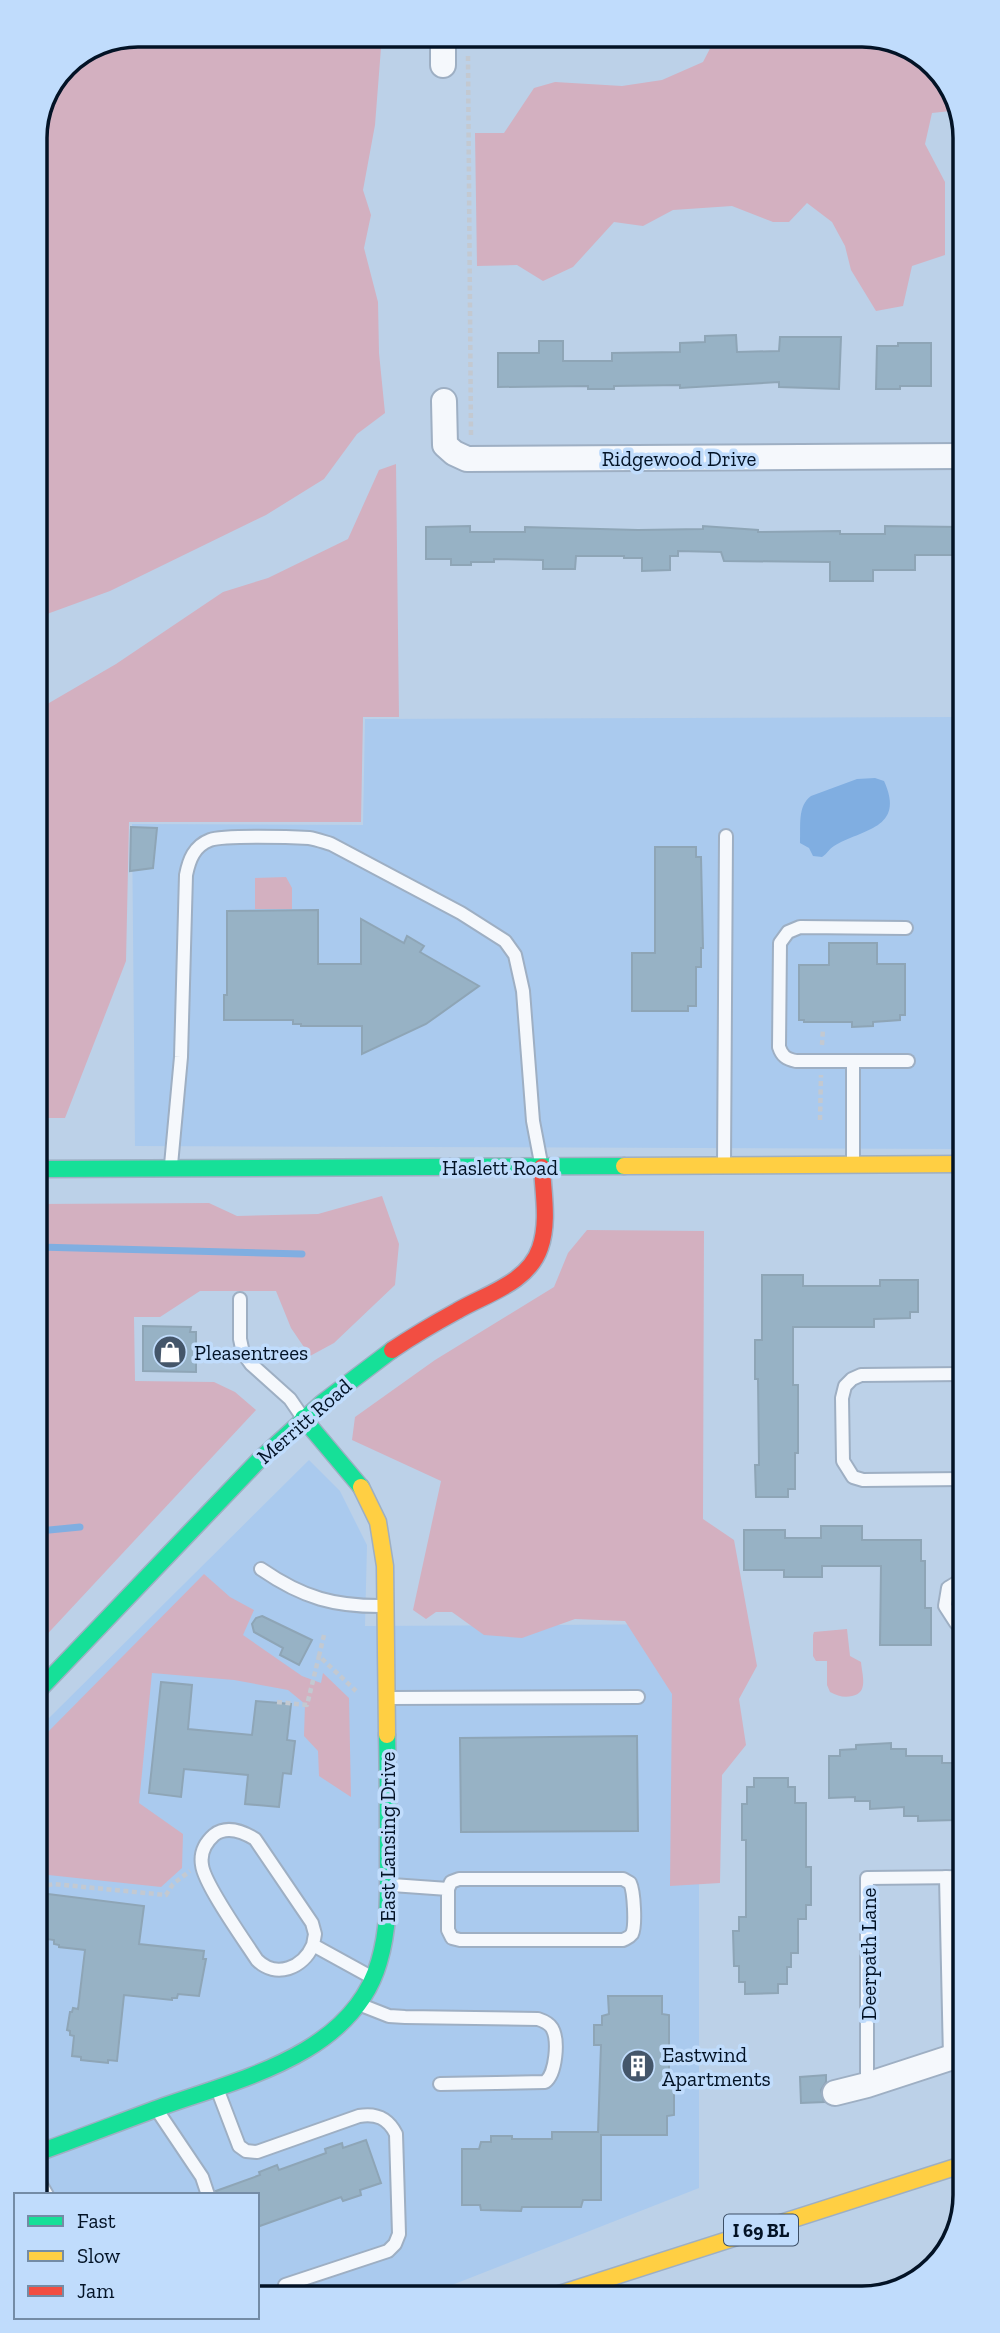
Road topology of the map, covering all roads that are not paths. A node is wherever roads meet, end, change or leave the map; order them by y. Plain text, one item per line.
1 (443, 47) edge
2 (443, 65) dead end
3 (444, 401) dead end
4 (953, 456) edge
5 (726, 836) dead end
6 (906, 929) dead end
7 (853, 1061) junction
8 (908, 1061) dead end
9 (853, 1164) junction
10 (953, 1164) edge
11 (724, 1165) junction
12 (542, 1167) junction
13 (47, 1169) edge
14 (171, 1169) junction
15 (240, 1299) dead end
16 (953, 1374) edge
17 (303, 1418) junction
18 (953, 1479) edge
19 (261, 1569) dead end
20 (953, 1585) edge
21 (386, 1606) junction
22 (953, 1618) edge
23 (47, 1682) edge
24 (638, 1697) dead end
25 (386, 1698) junction
26 (946, 1877) junction
27 (953, 1877) edge
28 (388, 1885) junction
29 (448, 1889) junction
30 (313, 1945) junction
31 (373, 1978) junction
32 (953, 1990) edge
33 (360, 2004) junction
34 (953, 2056) edge
35 (440, 2084) dead end
36 (867, 2085) junction
37 (216, 2088) junction
38 (835, 2093) dead end
39 (156, 2110) junction
40 (47, 2147) edge
41 (953, 2173) edge
42 (207, 2193) edge
43 (285, 2286) dead end
44 (585, 2286) edge

1 - 2 street
3 - 4 street, Ridgewood Drive
5 - 11 lane
6 - 7 lane
7 - 8 lane
7 - 9 lane
9 - 10 street, Haslett Road
9 - 11 street, Haslett Road
11 - 12 street, Haslett Road
12 - 14 street, Haslett Road
12 - 14 lane
12 - 17 street, Merritt Road
13 - 14 street, Haslett Road
15 - 17 lane
16 - 18 lane
17 - 21 street, East Lansing Drive
17 - 23 street, Merritt Road
19 - 21 lane
20 - 22 lane
21 - 25 street, East Lansing Drive
24 - 25 lane
25 - 28 street, East Lansing Drive
26 - 27 lane, Deerpath Lane
26 - 32 lane
26 - 36 lane, Deerpath Lane
28 - 29 lane
28 - 31 street, East Lansing Drive
29 - 29 lane
30 - 30 lane
30 - 31 lane
31 - 33 street, East Lansing Drive
33 - 35 lane
33 - 37 street, East Lansing Drive
34 - 36 street
36 - 38 street
37 - 39 street, East Lansing Drive
37 - 43 lane
39 - 40 street, East Lansing Drive
39 - 42 lane
41 - 44 street, I 69 BL

